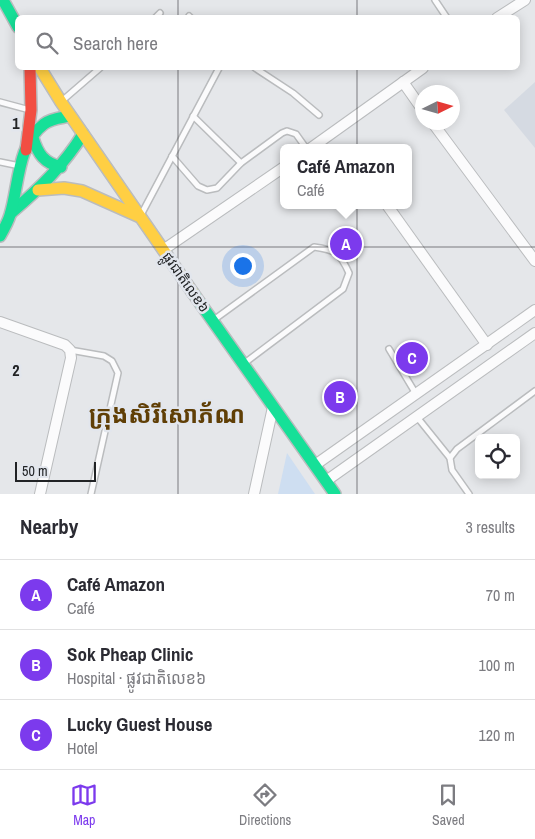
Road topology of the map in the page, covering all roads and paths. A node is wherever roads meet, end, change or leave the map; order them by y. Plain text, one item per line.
1 (435, 0) edge
2 (525, 0) edge
3 (2, 1) edge
4 (445, 15) edge
5 (502, 15) edge
6 (15, 22) edge
7 (30, 70) edge
8 (41, 70) edge
9 (98, 70) edge
10 (218, 70) edge
11 (258, 70) edge
12 (420, 70) edge
13 (403, 82) junction
14 (415, 100) edge
15 (0, 102) edge
16 (61, 102) junction
17 (31, 110) junction
18 (319, 115) dead end
19 (70, 116) junction
20 (193, 116) junction
21 (438, 130) edge
22 (83, 134) junction
23 (33, 138) junction
24 (303, 144) edge
25 (317, 144) edge
26 (26, 150) junction
27 (172, 156) junction
28 (0, 162) edge
29 (240, 163) junction
30 (20, 166) junction
31 (61, 167) junction
32 (280, 170) edge
33 (38, 190) junction
34 (390, 209) edge
35 (11, 213) junction
36 (140, 216) junction
37 (0, 236) edge
38 (163, 250) junction
39 (535, 261) edge
40 (535, 310) edge
41 (213, 321) junction
42 (0, 322) edge
43 (535, 332) edge
44 (487, 345) junction
45 (389, 349) dead end
46 (70, 350) junction
47 (243, 364) junction
48 (535, 391) edge
49 (416, 395) junction
50 (274, 407) junction
51 (416, 417) junction
52 (450, 458) junction
53 (315, 465) junction
54 (326, 481) junction
55 (40, 494) edge
56 (91, 494) edge
57 (254, 494) edge
58 (335, 494) edge
59 (469, 494) edge

1 - 4 lane
2 - 5 street
3 - 6 main road
7 - 17 main road
8 - 16 main road, ផ្លូវជាតិលេខ៦
9 - 16 lane
10 - 20 lane
11 - 18 lane
12 - 13 street
13 - 14 street
13 - 25 street
15 - 17 lane
16 - 19 main road, ផ្លូវជាតិលេខ៦
17 - 26 main road
19 - 22 main road, ផ្លូវជាតិលេខ៦
19 - 23 main road
20 - 27 lane
20 - 29 lane
21 - 39 street
22 - 31 main road
22 - 36 main road, ផ្លូវជាតិលេខ៦
23 - 26 main road
23 - 31 main road
24 - 29 lane
26 - 30 main road
27 - 29 lane
27 - 36 lane
28 - 30 lane
30 - 35 main road
31 - 33 main road
32 - 38 street
33 - 35 main road
33 - 36 main road
34 - 44 street
35 - 37 main road
36 - 38 main road, ផ្លូវជាតិលេខ៦
38 - 41 main road, ផ្លូវជាតិលេខ៦
40 - 44 street
41 - 47 main road, ផ្លូវជាតិលេខ៦
41 - 47 lane
42 - 46 street
43 - 51 street
44 - 49 street
45 - 49 lane
46 - 55 street
46 - 56 lane
47 - 50 main road, ផ្លូវជាតិលេខ៦
48 - 52 lane
49 - 53 street
50 - 53 main road, ផ្លូវជាតិលេខ៦
50 - 57 street
51 - 52 lane
51 - 54 street
52 - 59 lane
53 - 54 main road, ផ្លូវជាតិលេខ៦
54 - 58 main road, ផ្លូវជាតិលេខ៦

